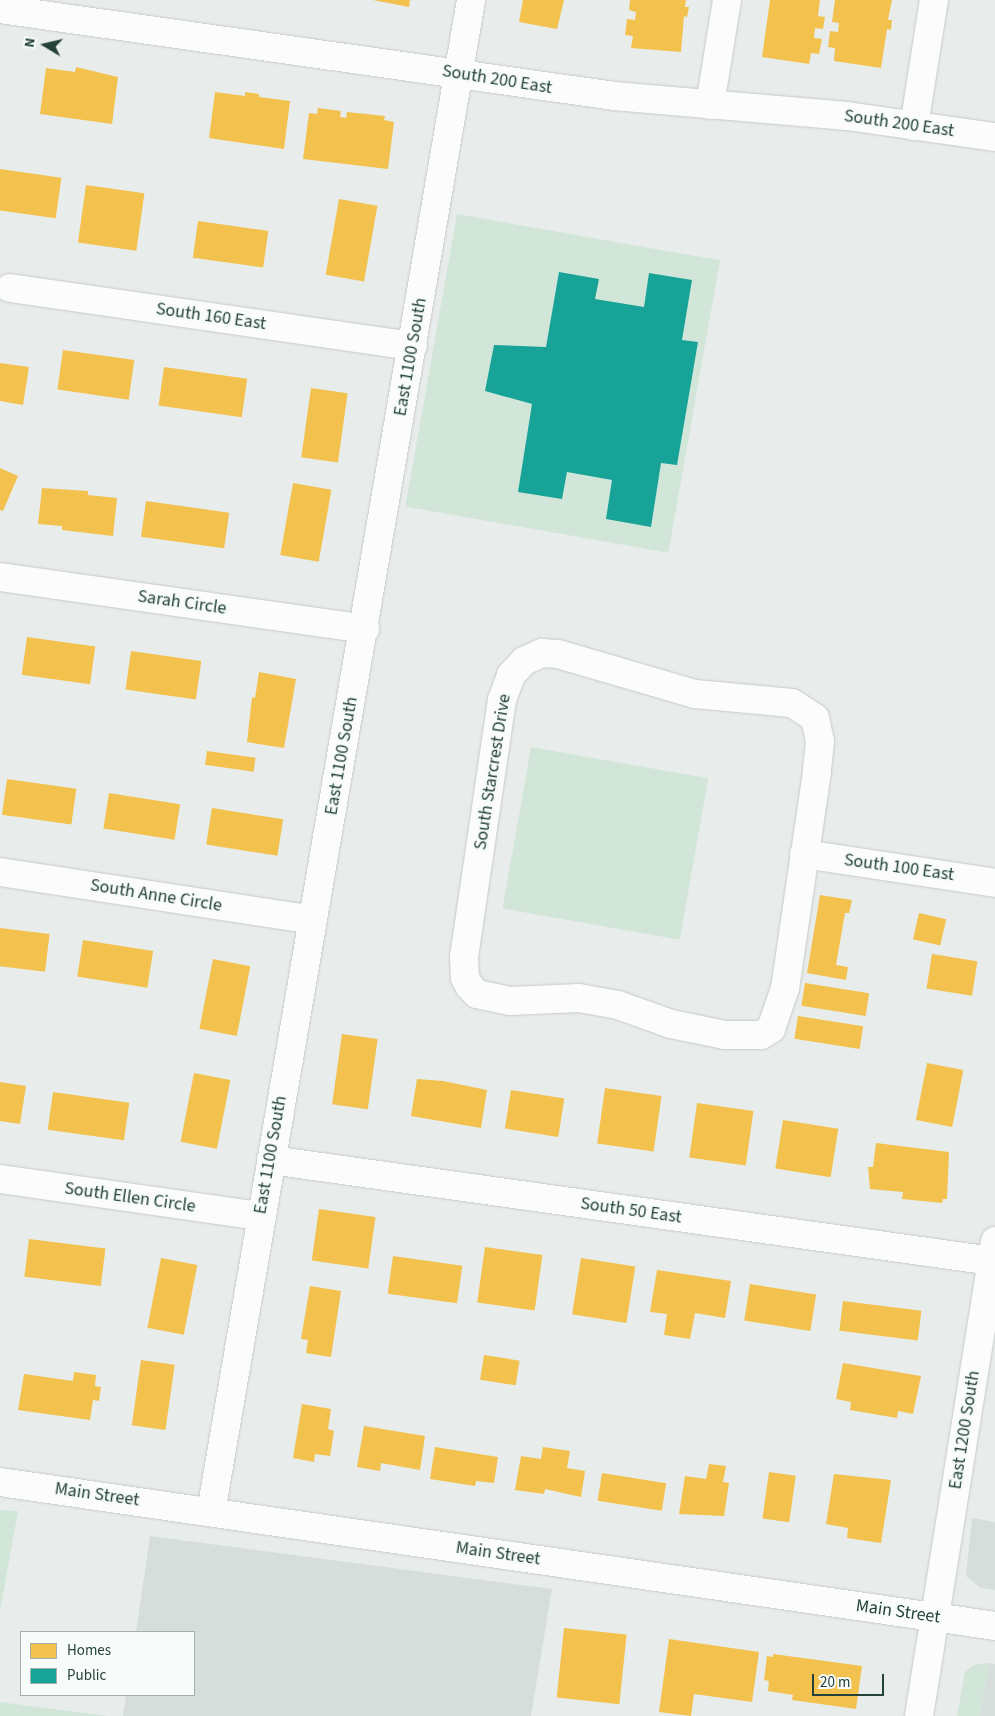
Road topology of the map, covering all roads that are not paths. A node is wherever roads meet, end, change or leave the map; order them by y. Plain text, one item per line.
1 (471, 0) edge
2 (727, 0) edge
3 (934, 0) edge
4 (0, 9) edge
5 (459, 74) junction
6 (710, 105) junction
7 (914, 126) junction
8 (995, 137) edge
9 (10, 288) dead end
10 (413, 346) junction
11 (0, 577) edge
12 (365, 629) junction
13 (804, 854) junction
14 (0, 872) edge
15 (995, 882) edge
16 (312, 920) junction
17 (271, 1160) junction
18 (0, 1179) edge
19 (260, 1216) junction
20 (993, 1251) edge
21 (0, 1482) edge
22 (211, 1512) junction
23 (935, 1618) junction
24 (995, 1626) edge
25 (919, 1716) edge

1 - 5 street, East 1100 South
2 - 6 street
3 - 7 street
4 - 5 street, South 200 East
5 - 6 street, South 200 East
5 - 10 street, East 1100 South
6 - 7 street, South 200 East
7 - 8 street, South 200 East
9 - 10 street, South 160 East
10 - 12 street, East 1100 South
11 - 12 street, Sarah Circle
12 - 16 street, East 1100 South
13 - 13 street, South Starcrest Drive
13 - 15 street, South 100 East
14 - 16 street, South Anne Circle
16 - 17 street, East 1100 South
17 - 19 street, East 1100 South
17 - 20 street, South 50 East
18 - 19 street, South Ellen Circle
19 - 22 street, East 1100 South
20 - 23 street, East 1200 South
21 - 22 street, Main Street
22 - 23 street, Main Street
23 - 24 street, Main Street
23 - 25 street, East 1200 South

